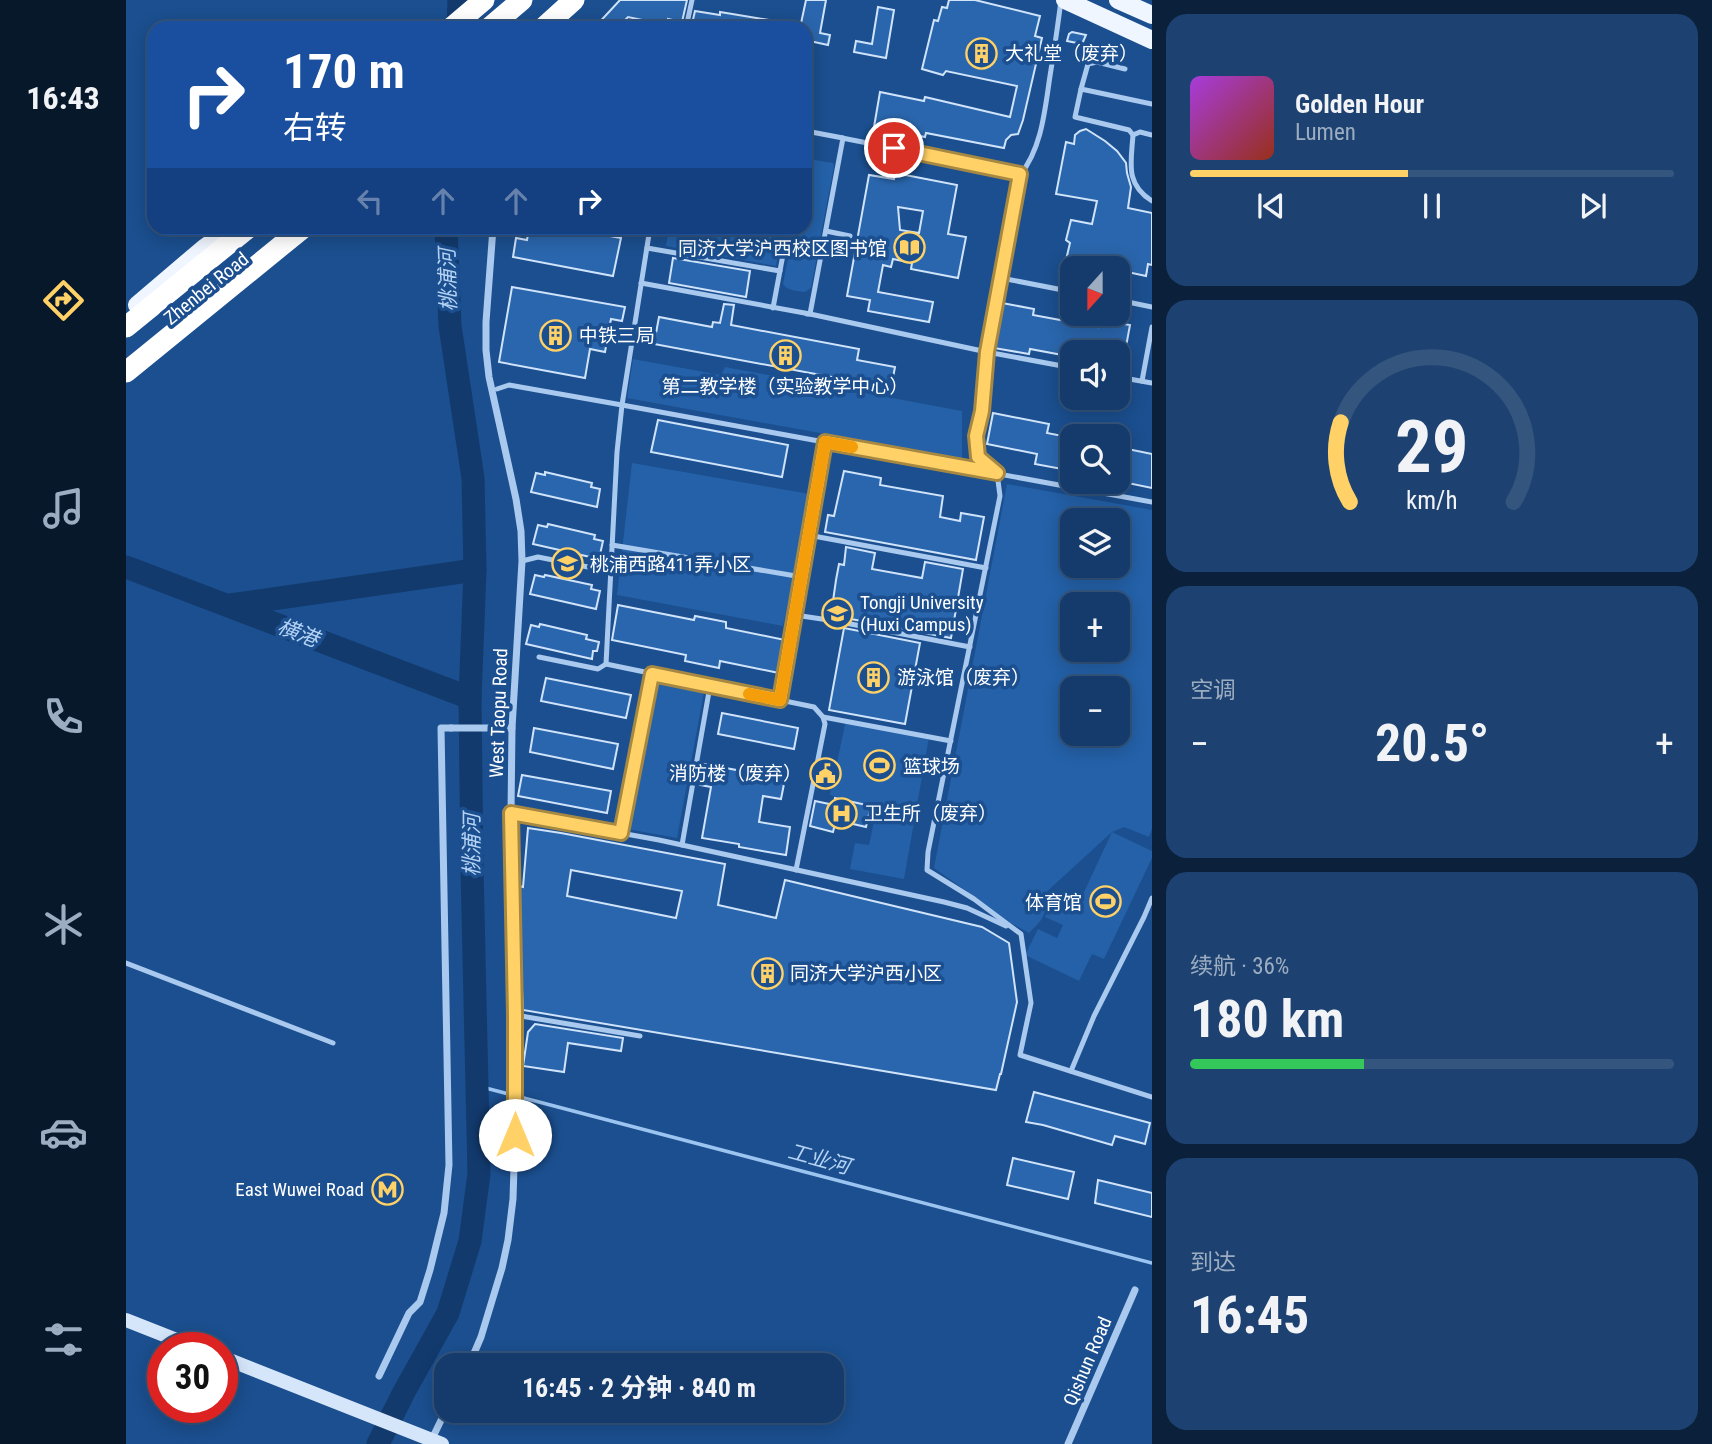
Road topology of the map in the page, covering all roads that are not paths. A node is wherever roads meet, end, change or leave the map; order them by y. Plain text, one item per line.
1 (573, 0) edge
2 (583, 0) edge
3 (692, 0) edge
4 (1063, 0) edge
5 (1118, 0) edge
6 (505, 2) edge
7 (1152, 15) edge
8 (466, 21) edge
9 (486, 21) edge
10 (493, 21) edge
11 (550, 21) edge
12 (560, 21) edge
13 (688, 21) edge
14 (1152, 40) edge
15 (1125, 69) dead end
16 (1081, 89) junction
17 (1152, 104) edge
18 (812, 135) edge
19 (1133, 135) junction
20 (1152, 135) edge
21 (843, 138) junction
22 (1020, 174) junction
23 (1152, 201) edge
24 (826, 231) junction
25 (221, 235) edge
26 (239, 235) edge
27 (294, 235) edge
28 (304, 235) edge
29 (492, 235) edge
30 (649, 235) edge
31 (787, 235) edge
32 (850, 236) dead end
33 (647, 248) junction
34 (780, 271) junction
35 (1000, 278) junction
36 (641, 283) junction
37 (1060, 290) edge
38 (1130, 302) edge
39 (1152, 307) edge
40 (773, 308) junction
41 (810, 314) junction
42 (126, 315) edge
43 (126, 327) edge
44 (1152, 327) edge
45 (987, 352) junction
46 (1060, 366) edge
47 (126, 372) edge
48 (1130, 379) edge
49 (126, 380) edge
50 (1142, 381) junction
51 (1152, 383) edge
52 (497, 389) dead end
53 (622, 405) junction
54 (825, 442) junction
55 (997, 473) junction
56 (1152, 502) edge
57 (808, 535) junction
58 (612, 545) junction
59 (522, 561) junction
60 (588, 568) dead end
61 (986, 568) junction
62 (802, 577) junction
63 (795, 615) junction
64 (970, 647) junction
65 (538, 657) dead end
66 (606, 664) junction
67 (652, 674) junction
68 (710, 686) junction
69 (780, 700) junction
70 (823, 718) junction
71 (512, 728) junction
72 (951, 741) junction
73 (511, 813) junction
74 (621, 833) junction
75 (682, 845) junction
76 (796, 870) junction
77 (1152, 898) edge
78 (1021, 934) junction
79 (126, 963) edge
80 (515, 1015) junction
81 (640, 1036) dead end
82 (333, 1043) dead end
83 (1071, 1071) junction
84 (1152, 1097) edge
85 (1135, 1290) dead end
86 (126, 1320) edge
87 (156, 1332) edge
88 (474, 1353) edge
89 (238, 1363) edge
90 (379, 1376) dead end
91 (441, 1423) edge
92 (434, 1442) edge
93 (1068, 1444) edge

1 - 11 highway
2 - 12 main road
3 - 13 lane
4 - 14 main road
4 - 22 lane
5 - 7 main road
6 - 8 highway
6 - 9 main road
6 - 10 highway
15 - 16 lane
16 - 17 lane
16 - 19 lane
18 - 21 lane
19 - 20 lane
19 - 23 lane
21 - 22 lane
21 - 24 lane
22 - 35 lane
24 - 32 lane
24 - 41 lane
25 - 42 main road, Zhenbei Road
26 - 43 highway
27 - 47 highway
28 - 49 main road, Zhenbei Road
29 - 59 street, West Taopu Road
30 - 33 lane
31 - 34 lane
33 - 34 lane
33 - 36 lane
34 - 40 lane
35 - 37 lane
35 - 45 lane
36 - 40 lane
36 - 53 lane
38 - 39 lane
40 - 41 lane
41 - 45 lane
44 - 50 lane
45 - 46 lane
45 - 55 lane
48 - 50 lane
50 - 51 lane
52 - 53 lane
53 - 54 lane
53 - 58 lane
54 - 55 lane
54 - 57 lane
55 - 56 lane
55 - 61 lane
57 - 61 lane
57 - 62 lane
58 - 62 lane
58 - 66 lane
59 - 60 lane
59 - 71 street, West Taopu Road
61 - 64 lane
62 - 63 lane
63 - 64 lane
63 - 69 lane
64 - 72 lane
65 - 66 lane
66 - 67 lane
67 - 68 lane
67 - 74 lane
68 - 69 lane
68 - 75 lane
69 - 70 lane
70 - 72 lane
70 - 76 lane
71 - 73 street, West Taopu Road
71 - 90 street, bridge
72 - 78 lane
73 - 74 lane
73 - 80 street, West Taopu Road
74 - 75 lane
75 - 76 lane
76 - 78 lane
77 - 83 lane
78 - 83 lane
79 - 82 lane
80 - 81 lane
80 - 88 street, West Taopu Road
83 - 84 lane
85 - 93 street, Qishun Road
86 - 87 main road
89 - 92 main road
91 - 92 street

